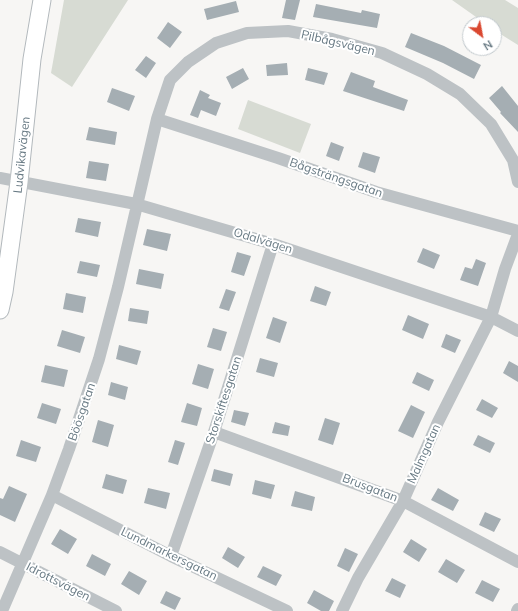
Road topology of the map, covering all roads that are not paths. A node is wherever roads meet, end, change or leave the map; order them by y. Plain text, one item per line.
1 (42, 0) edge
2 (157, 119) junction
3 (0, 178) edge
4 (19, 182) junction
5 (518, 182) edge
6 (136, 204) junction
7 (518, 233) edge
8 (274, 244) junction
9 (0, 310) edge
10 (491, 317) junction
11 (518, 330) edge
12 (214, 432) junction
13 (52, 496) junction
14 (404, 501) junction
15 (0, 552) edge
16 (171, 556) junction
17 (518, 562) edge
18 (22, 564) junction
19 (2, 611) edge
20 (116, 611) edge
21 (287, 611) edge
22 (342, 611) edge

1 - 4 street, Ludvikavägen
2 - 5 street, Pilbågsvägen
2 - 6 street, Pilbågsvägen
2 - 7 street, Bågsträngsgatan
3 - 4 street, Odalvägen
4 - 6 street, Odalvägen
4 - 9 street, Ludvikavägen
6 - 8 street, Odalvägen
6 - 13 street, Böösgatan
7 - 10 street
8 - 10 street, Odalvägen
8 - 12 street, Storskiftesgatan
10 - 11 street, Odalvägen
10 - 14 street, Malmgatan
12 - 14 street, Brusgatan
12 - 16 street, Storskiftesgatan
13 - 16 street, Lundmarkersgatan
13 - 18 street, Böösgatan
14 - 17 street, Brusgatan
14 - 22 street, Malmgatan
15 - 18 street, Idrottsvägen
16 - 21 street, Lundmarkersgatan
18 - 19 street, Böösgatan
18 - 20 street, Idrottsvägen

